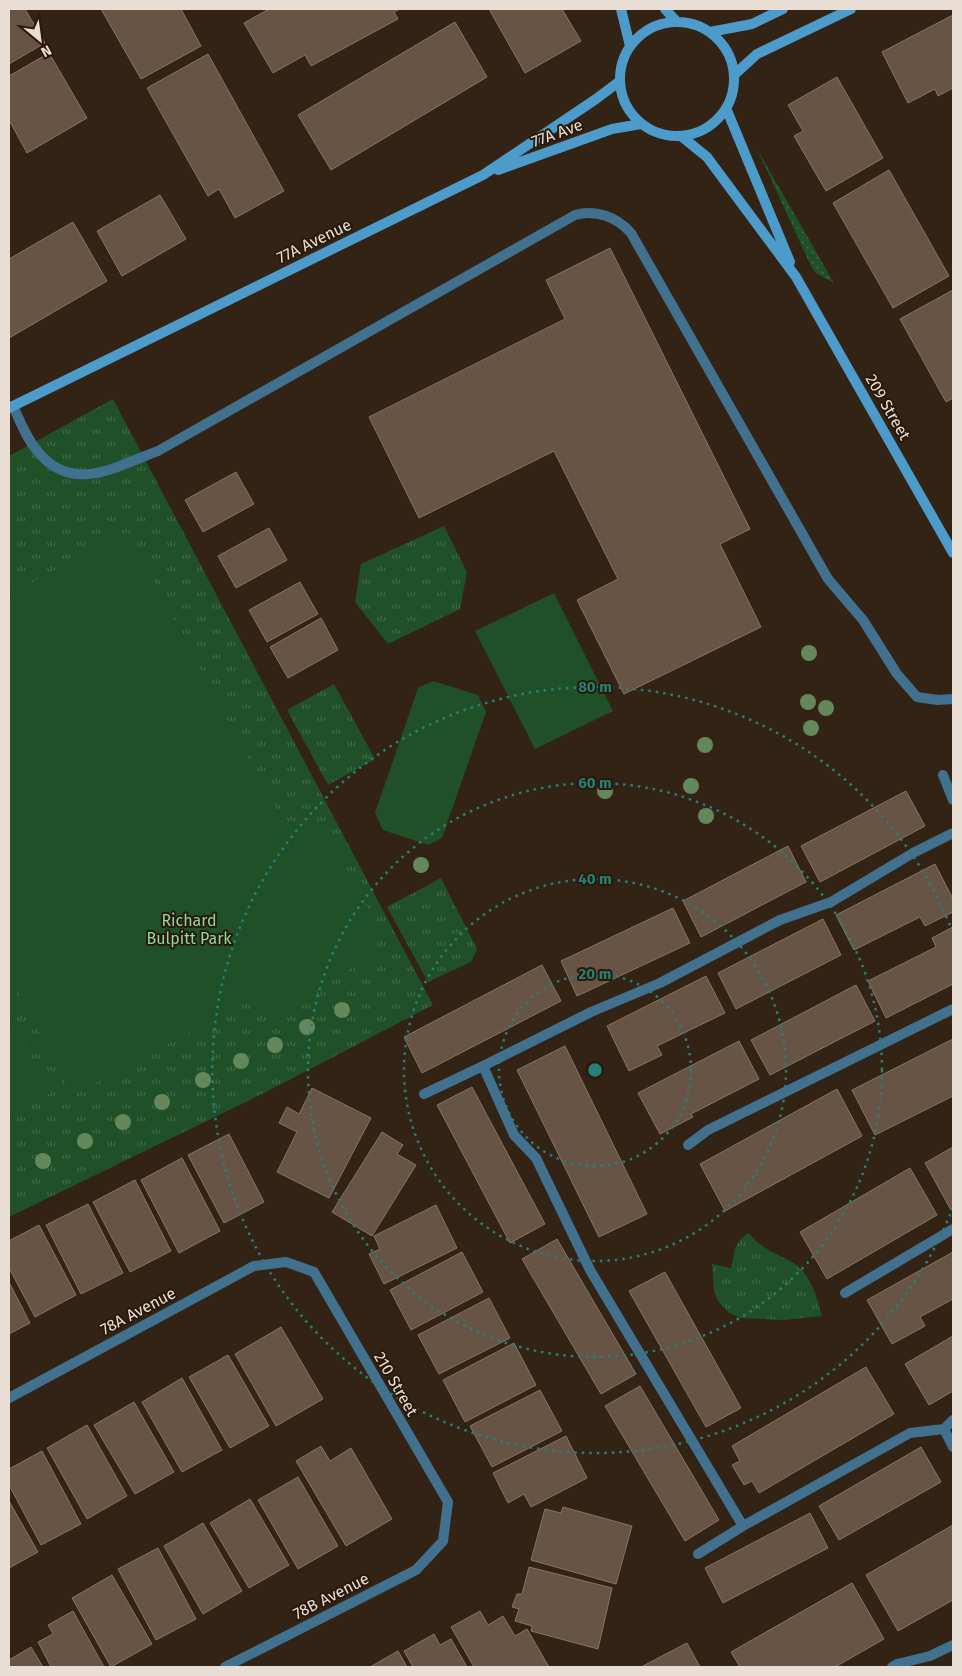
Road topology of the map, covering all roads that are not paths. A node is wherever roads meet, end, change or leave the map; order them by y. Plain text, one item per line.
1 (621, 9) edge
2 (665, 9) edge
3 (783, 9) edge
4 (852, 9) edge
5 (677, 22) junction
6 (710, 32) junction
7 (630, 46) junction
8 (734, 75) junction
9 (620, 81) junction
10 (726, 108) junction
11 (641, 124) junction
12 (681, 136) junction
13 (483, 175) junction
14 (796, 277) junction
15 (11, 407) edge
16 (953, 553) edge
17 (953, 699) edge
18 (943, 775) dead end
19 (953, 800) edge
20 (953, 833) edge
21 (953, 1009) edge
22 (483, 1066) junction
23 (424, 1094) dead end
24 (688, 1145) dead end
25 (953, 1229) edge
26 (286, 1262) joint
27 (846, 1293) dead end
28 (9, 1398) edge
29 (953, 1420) edge
30 (944, 1429) junction
31 (953, 1448) edge
32 (744, 1526) junction
33 (443, 1541) joint
34 (698, 1554) dead end
35 (953, 1645) edge
36 (226, 1667) edge
37 (892, 1667) edge

1 - 7 street
2 - 5 street
3 - 6 street
4 - 8 street
5 - 6 street
5 - 7 street
6 - 8 street
7 - 9 street
8 - 10 street
9 - 11 street
9 - 13 street, 77A Avenue
10 - 12 street
10 - 14 street, 209 Street
11 - 12 street
11 - 13 street, 77A Ave
12 - 14 street, 209 Street
13 - 15 street, 77A Avenue
14 - 16 street, 209 Street
15 - 17 street
18 - 19 street
20 - 22 street
21 - 24 street
22 - 23 street
22 - 32 street
25 - 27 street
26 - 28 street, 78A Avenue
26 - 33 street, 210 Street
29 - 30 street
30 - 31 street
30 - 32 street
32 - 34 street
33 - 36 street, 78B Avenue
35 - 37 street

